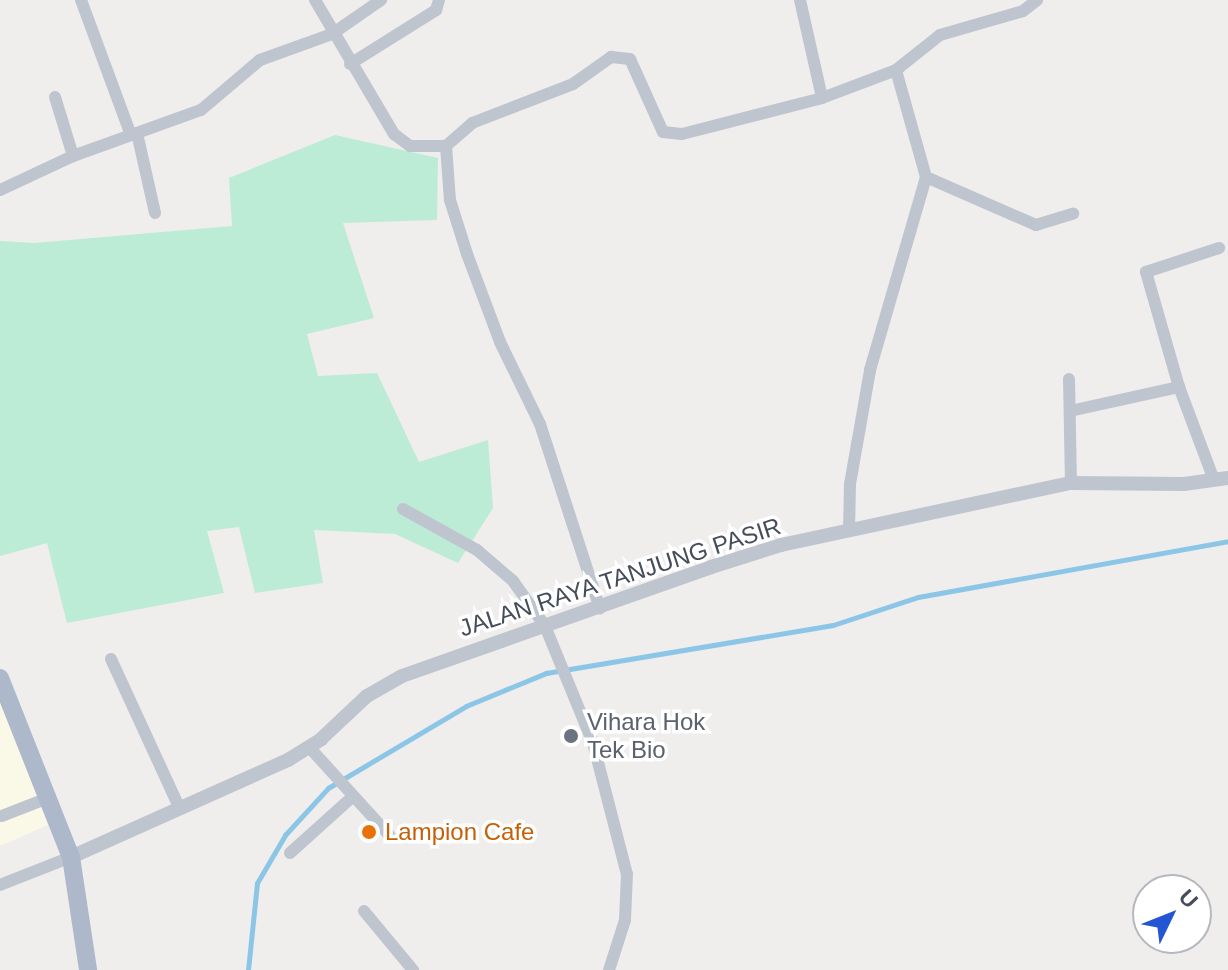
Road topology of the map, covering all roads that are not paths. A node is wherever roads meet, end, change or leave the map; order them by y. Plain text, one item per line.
1 (81, 0) edge
2 (315, 0) edge
3 (381, 0) edge
4 (439, 0) edge
5 (800, 0) edge
6 (1037, 0) edge
7 (332, 34) junction
8 (350, 64) junction
9 (896, 70) junction
10 (55, 97) dead end
11 (822, 98) junction
12 (134, 134) junction
13 (446, 146) junction
14 (73, 156) junction
15 (926, 177) junction
16 (0, 190) edge
17 (155, 213) dead end
18 (1073, 214) dead end
19 (1219, 248) dead end
20 (1069, 379) dead end
21 (1179, 387) junction
22 (1070, 411) junction
23 (1221, 479) edge
24 (1071, 483) junction
25 (403, 509) dead end
26 (849, 531) junction
27 (600, 609) junction
28 (547, 632) junction
29 (111, 659) dead end
30 (0, 678) edge
31 (309, 747) junction
32 (347, 794) junction
33 (48, 798) junction
34 (180, 809) junction
35 (2, 816) edge
36 (390, 836) dead end
37 (290, 853) dead end
38 (71, 857) junction
39 (0, 885) edge
40 (364, 911) dead end
41 (88, 970) edge
42 (413, 970) edge
43 (609, 970) edge

1 - 12 street
2 - 7 street
3 - 7 street
4 - 8 street
5 - 11 street
6 - 9 street
7 - 8 street
7 - 12 street
8 - 13 street
9 - 11 street
9 - 15 street
10 - 14 street
11 - 13 street
12 - 14 street
12 - 17 street
13 - 27 street
14 - 16 street
15 - 18 street
15 - 26 street
19 - 21 street
20 - 22 street
21 - 22 street
21 - 23 street
22 - 24 street
23 - 24 street, JALAN RAYA TANJUNG PASIR
24 - 26 street, JALAN RAYA TANJUNG PASIR
25 - 28 street
26 - 27 street, JALAN RAYA TANJUNG PASIR
27 - 28 street, JALAN RAYA TANJUNG PASIR
28 - 31 street, JALAN RAYA TANJUNG PASIR
28 - 43 street
29 - 34 street
30 - 33 main road
31 - 32 street
31 - 34 street, JALAN RAYA TANJUNG PASIR
32 - 36 street
32 - 37 street
33 - 35 street
33 - 38 main road
34 - 38 street, JALAN RAYA TANJUNG PASIR
38 - 39 street
38 - 41 main road
40 - 42 street

